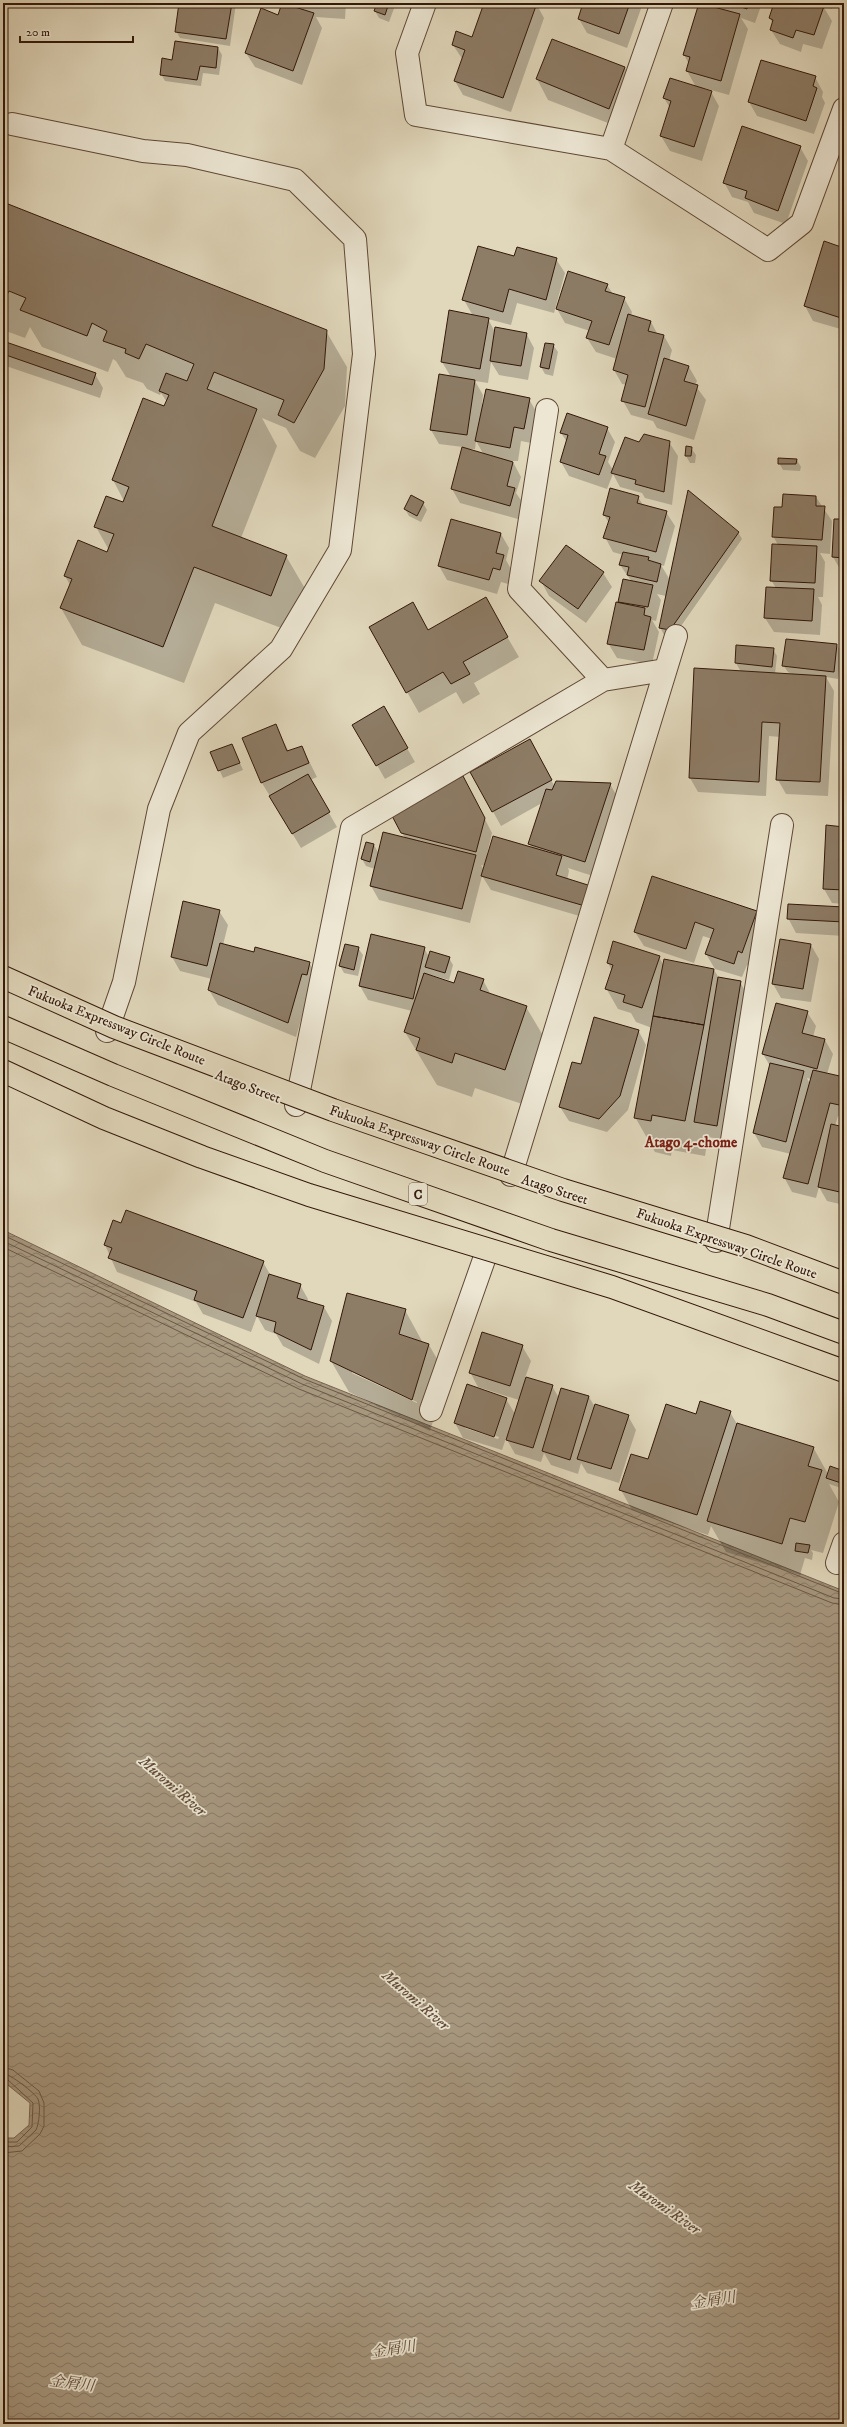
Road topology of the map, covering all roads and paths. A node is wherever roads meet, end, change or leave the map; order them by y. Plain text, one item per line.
1 (425, 3) edge
2 (662, 3) edge
3 (844, 109) edge
4 (12, 124) dead end
5 (612, 149) junction
6 (547, 410) dead end
7 (676, 636) dead end
8 (665, 670) junction
9 (603, 680) junction
10 (782, 825) dead end
11 (3, 977) edge
12 (3, 1027) edge
13 (107, 1031) junction
14 (3, 1071) edge
15 (296, 1105) junction
16 (511, 1175) junction
17 (716, 1241) junction
18 (487, 1251) junction
19 (844, 1284) edge
20 (844, 1333) edge
21 (844, 1368) edge
22 (844, 1371) edge
23 (432, 1410) dead end
24 (844, 1542) edge
25 (837, 1563) dead end

1 - 5 street
2 - 5 street
3 - 5 street
4 - 13 street
6 - 9 street
7 - 8 street
8 - 9 street
8 - 16 street
9 - 15 street
10 - 17 street
11 - 13 street, Atago Street
11 - 19 highway, Fukuoka Expressway Circle Route, bridge
12 - 20 highway, C
13 - 15 street, Atago Street
14 - 18 street
14 - 22 highway, C, bridge
15 - 16 street, Atago Street
16 - 17 street, Atago Street
17 - 19 street, Atago Street
18 - 21 street
18 - 23 street
24 - 25 street

